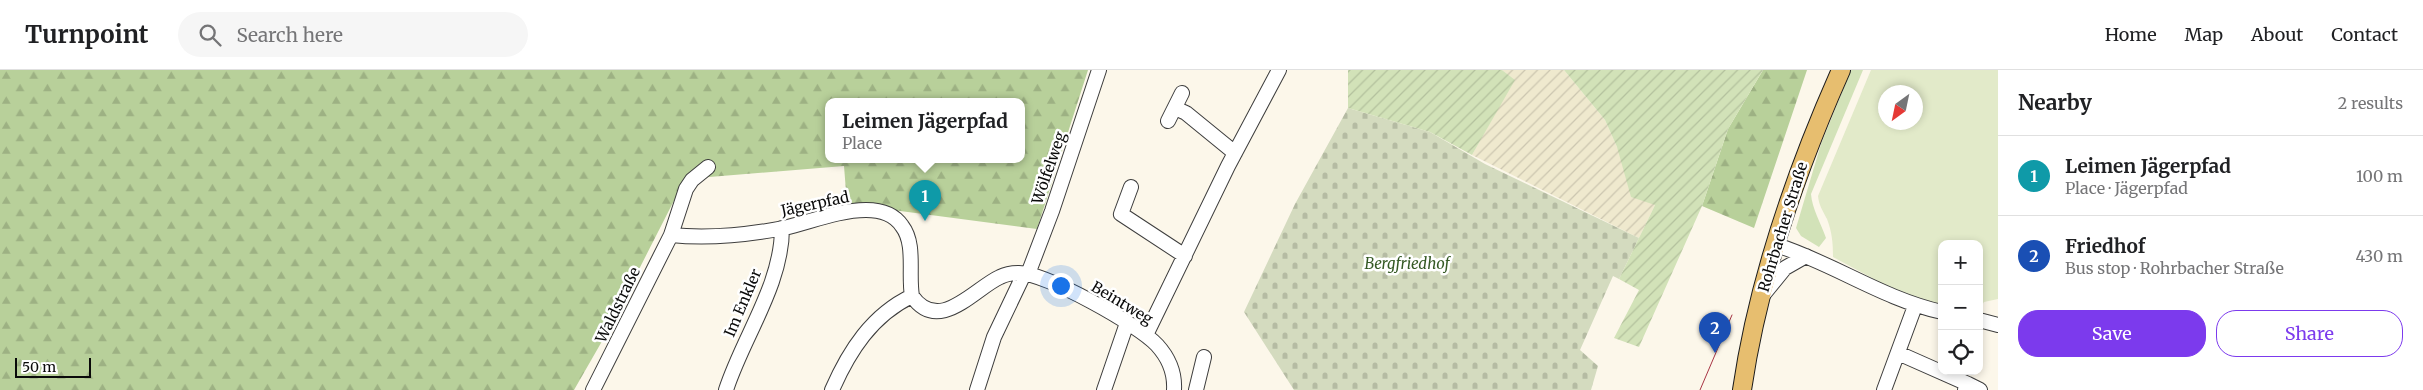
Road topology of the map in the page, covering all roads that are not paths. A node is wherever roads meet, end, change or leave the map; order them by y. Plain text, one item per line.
1 (1099, 70) edge
2 (1279, 70) edge
3 (1841, 70) edge
4 (1182, 92) dead end
5 (1175, 108) junction
6 (1168, 121) dead end
7 (1235, 154) junction
8 (708, 167) dead end
9 (1131, 187) dead end
10 (782, 228) junction
11 (671, 235) junction
12 (1776, 245) junction
13 (1185, 256) junction
14 (1806, 256) junction
15 (1026, 274) junction
16 (912, 296) junction
17 (1762, 296) junction
18 (1916, 306) junction
19 (1938, 311) edge
20 (1983, 321) edge
21 (1127, 323) junction
22 (1998, 325) edge
23 (1146, 335) junction
24 (1898, 353) junction
25 (1204, 356) dead end
26 (1971, 388) edge
27 (593, 390) edge
28 (726, 390) edge
29 (832, 390) edge
30 (977, 390) edge
31 (1104, 390) edge
32 (1174, 390) edge
33 (1196, 390) edge
34 (1742, 390) edge
35 (1884, 390) edge

1 - 15 street, Wölfelweg
2 - 7 street
3 - 12 main road, Rohrbacher Straße
4 - 5 street
5 - 6 street
5 - 7 street
7 - 13 street
8 - 11 street
9 - 13 street
10 - 11 street, Jägerpfad
10 - 16 street, Jägerpfad
10 - 28 street, Im Enkler
11 - 27 street, Waldstraße
12 - 14 street
12 - 17 main road, Rohrbacher Straße
13 - 23 street
14 - 17 street
14 - 18 street
15 - 16 street
15 - 21 street, Beintweg
15 - 30 street, Wölfelweg
16 - 29 street
17 - 34 main road, Rohrbacher Straße
18 - 19 street
18 - 24 street
20 - 22 street
21 - 23 street, Beintweg
21 - 31 street
23 - 32 street, Beintweg
24 - 26 street
24 - 35 street
25 - 33 street

